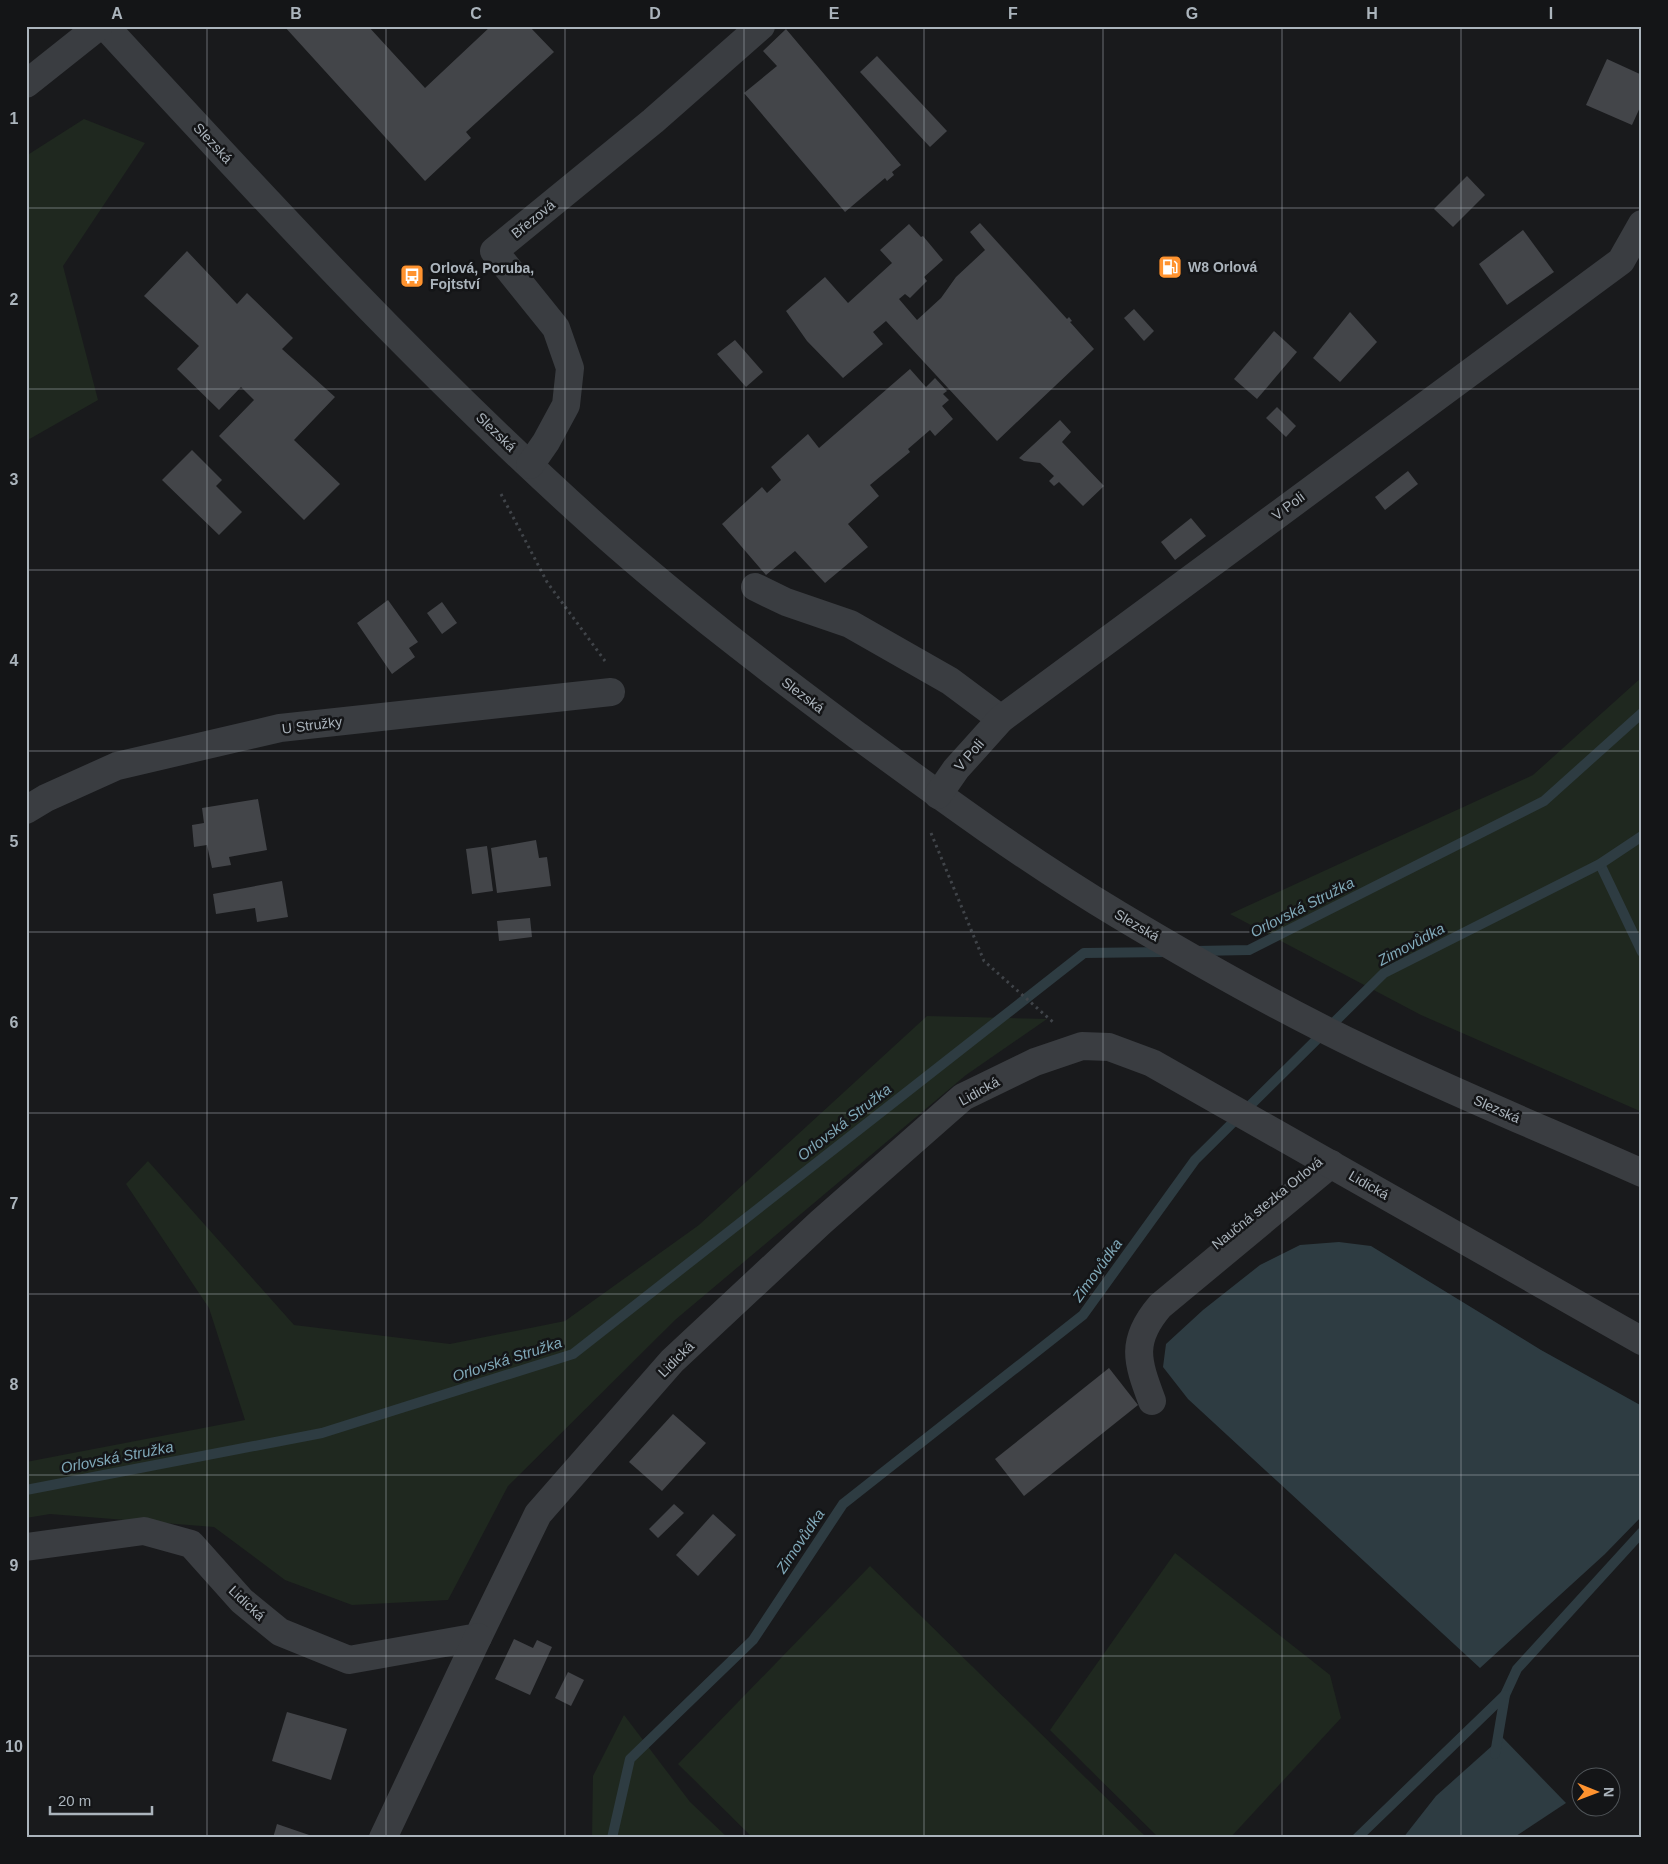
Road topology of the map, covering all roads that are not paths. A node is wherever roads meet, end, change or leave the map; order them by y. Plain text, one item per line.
1 (99, 26) edge
2 (105, 26) edge
3 (761, 26) edge
4 (26, 84) edge
5 (1642, 224) edge
6 (530, 465) junction
7 (755, 587) dead end
8 (611, 692) road end
9 (1001, 720) junction
10 (938, 796) junction
11 (26, 810) edge
12 (1331, 1164) junction
13 (1642, 1174) edge
14 (1642, 1341) edge
15 (1152, 1401) dead end
16 (26, 1547) edge
17 (478, 1637) junction
18 (383, 1838) edge

1 - 4 street
2 - 6 street, Slezská
3 - 6 street, Březová
5 - 9 street, V Poli
6 - 10 street, Slezská
7 - 9 street
8 - 11 street, U Stružky
9 - 10 street, V Poli
10 - 13 street, Slezská
12 - 14 street, Lidická
12 - 15 street
12 - 17 street, Lidická
16 - 17 street, Lidická
17 - 18 street, Lidická

